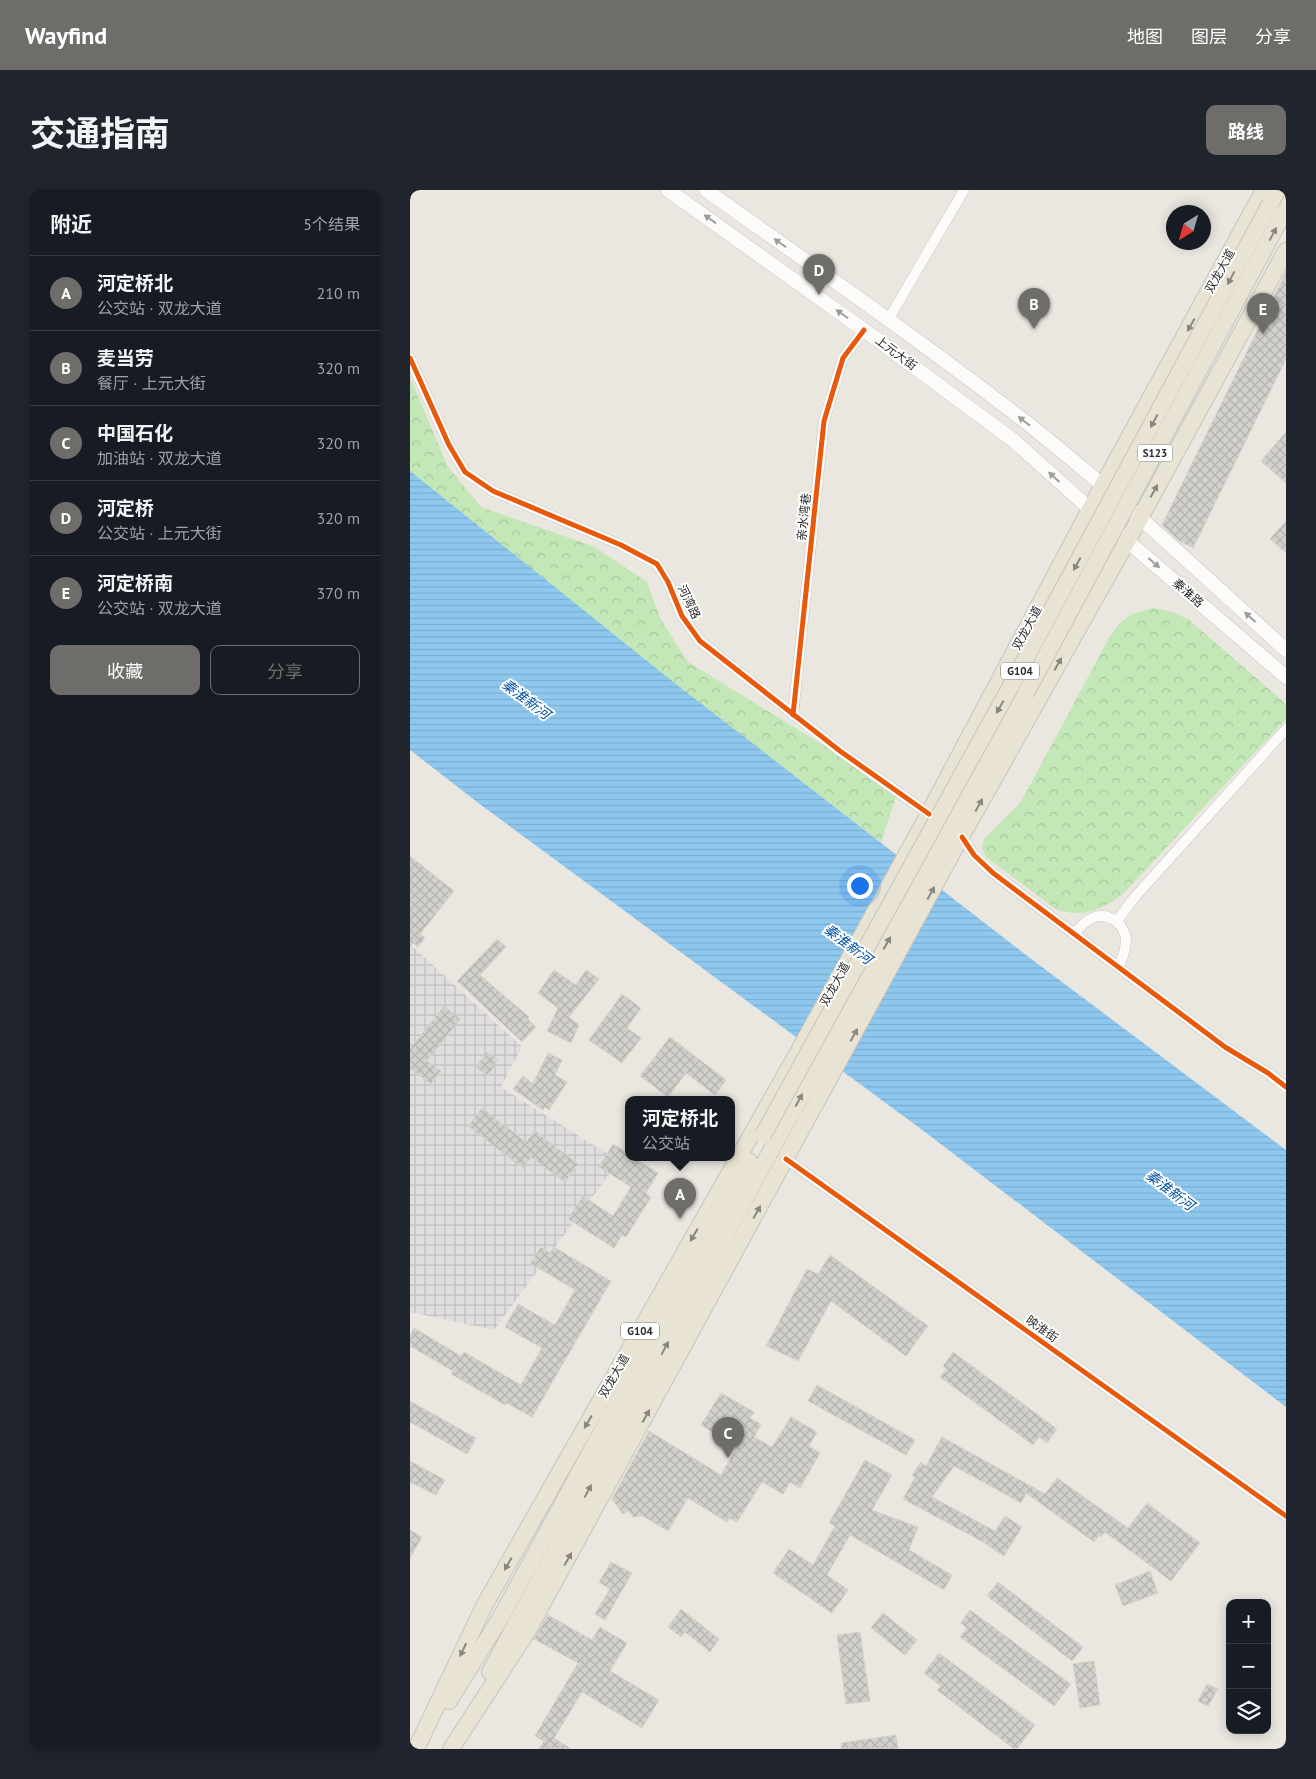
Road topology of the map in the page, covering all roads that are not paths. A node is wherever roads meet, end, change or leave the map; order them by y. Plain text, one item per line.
1 (668, 190) edge
2 (706, 190) edge
3 (964, 190) edge
4 (1276, 201) edge
5 (1286, 251) edge
6 (888, 320) junction
7 (864, 330) junction
8 (410, 358) edge
9 (1103, 485) junction
10 (1090, 509) junction
11 (1140, 518) junction
12 (1127, 540) junction
13 (1286, 650) edge
14 (1286, 677) edge
15 (1026, 694) joint
16 (793, 715) junction
17 (1286, 729) edge
18 (926, 820) junction
19 (959, 842) junction
20 (1117, 921) junction
21 (1074, 934) junction
22 (1119, 967) junction
23 (1286, 1087) edge
24 (769, 1139) junction
25 (786, 1159) junction
26 (1286, 1516) edge
27 (417, 1749) edge
28 (449, 1749) edge

7 -> 1 main road, 上元大街
6 -> 2 main road, 上元大街
3 - 6 street
4 -> 9 highway, 双龙大道 / G104
15 -> 4 highway, S123, bridge
4 -> 24 highway, G104, bridge
11 -> 5 highway, G104
9 -> 6 main road, 上元大街
10 -> 7 main road, 上元大街
7 - 16 street, 亲水湾巷
8 - 16 street, 河湾路
9 - 10 highway, 双龙大道 / G104
9 - 11 main road, 秦淮路
10 - 12 main road, 秦淮路
10 - 18 highway, 双龙大道 / G104
11 - 12 highway, G104
13 -> 11 main road, 秦淮路
12 -> 14 main road, 秦淮路
19 -> 12 highway, G104
24 -> 15 highway, G104
16 - 18 street, 河湾路
17 - 20 street
18 -> 27 highway, 双龙大道 / G104
19 - 21 street
25 -> 19 highway, G104
20 - 21 street
20 - 22 street
21 - 22 street
22 - 23 street
24 - 27 highway, G104
28 -> 24 highway, G104
25 - 26 street, 映淮街
28 -> 25 highway, G104

